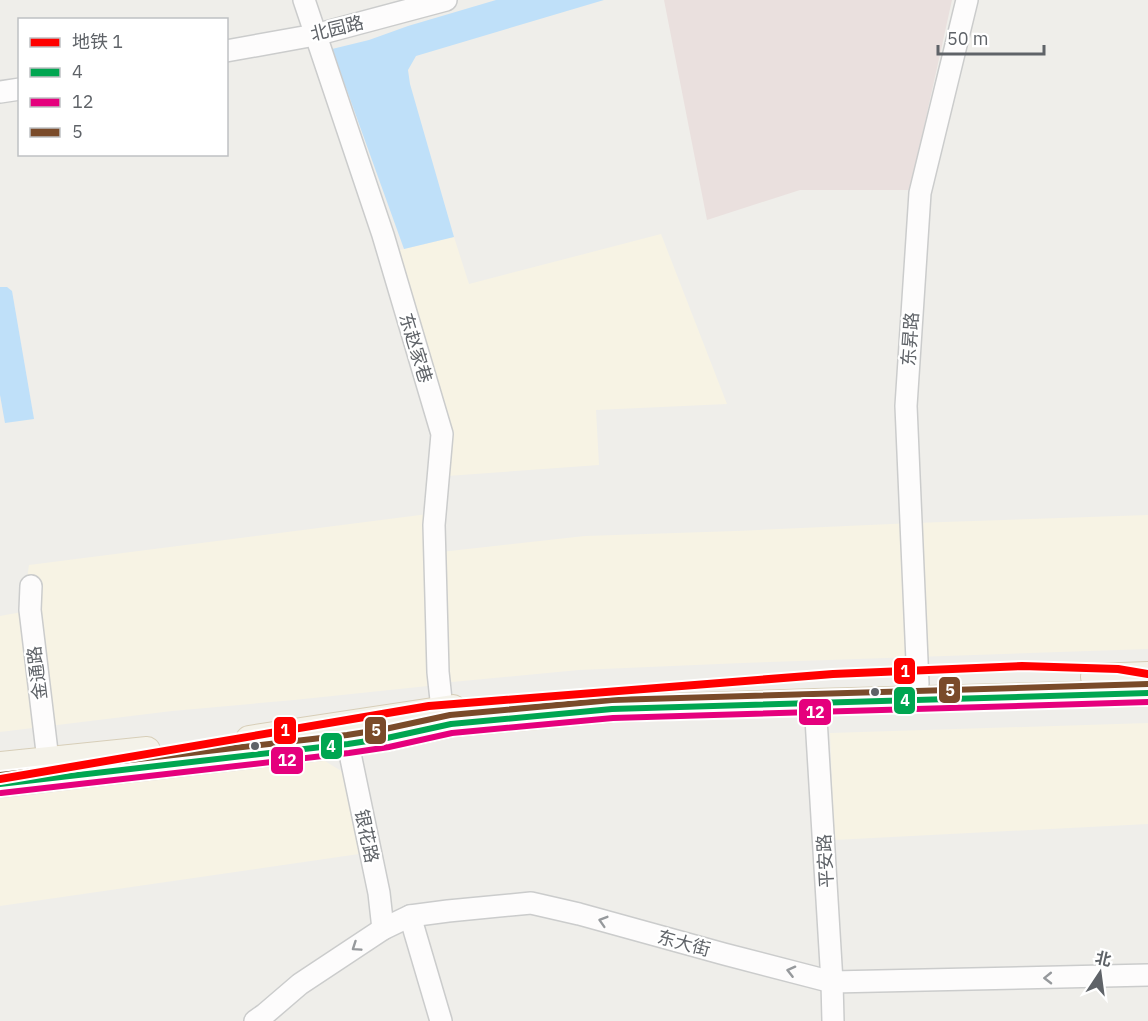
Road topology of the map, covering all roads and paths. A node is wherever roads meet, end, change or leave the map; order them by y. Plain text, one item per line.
1 (304, 0) edge
2 (446, 0) edge
3 (967, 0) edge
4 (315, 34) junction
5 (228, 51) edge
6 (18, 89) edge
7 (0, 92) edge
8 (31, 586) dead end
9 (1148, 675) edge
10 (918, 684) junction
11 (1148, 693) edge
12 (815, 702) junction
13 (442, 709) junction
14 (348, 744) junction
15 (48, 760) junction
16 (0, 765) edge
17 (0, 784) edge
18 (410, 916) junction
19 (383, 929) junction
20 (1148, 975) edge
21 (832, 982) junction
22 (255, 1021) edge
23 (441, 1021) edge
24 (833, 1021) edge

1 - 4 street, 东赵家巷
2 - 4 street, 北园路
3 - 10 street, 东昇路
4 - 5 street, 北园路
4 - 13 street, 东赵家巷
6 - 7 street
8 - 15 street, 金通路
9 - 10 main road
10 - 13 main road
11 - 12 main road
12 - 14 main road
12 - 21 street, 平安路
13 - 15 main road
14 - 17 main road
14 - 19 street, 银花路
15 - 16 main road
18 - 19 street, 东大街
21 -> 18 street, 东大街
18 - 23 street
19 -> 22 street, 东大街
20 -> 21 street, 东大街
21 - 24 street, 平安路

